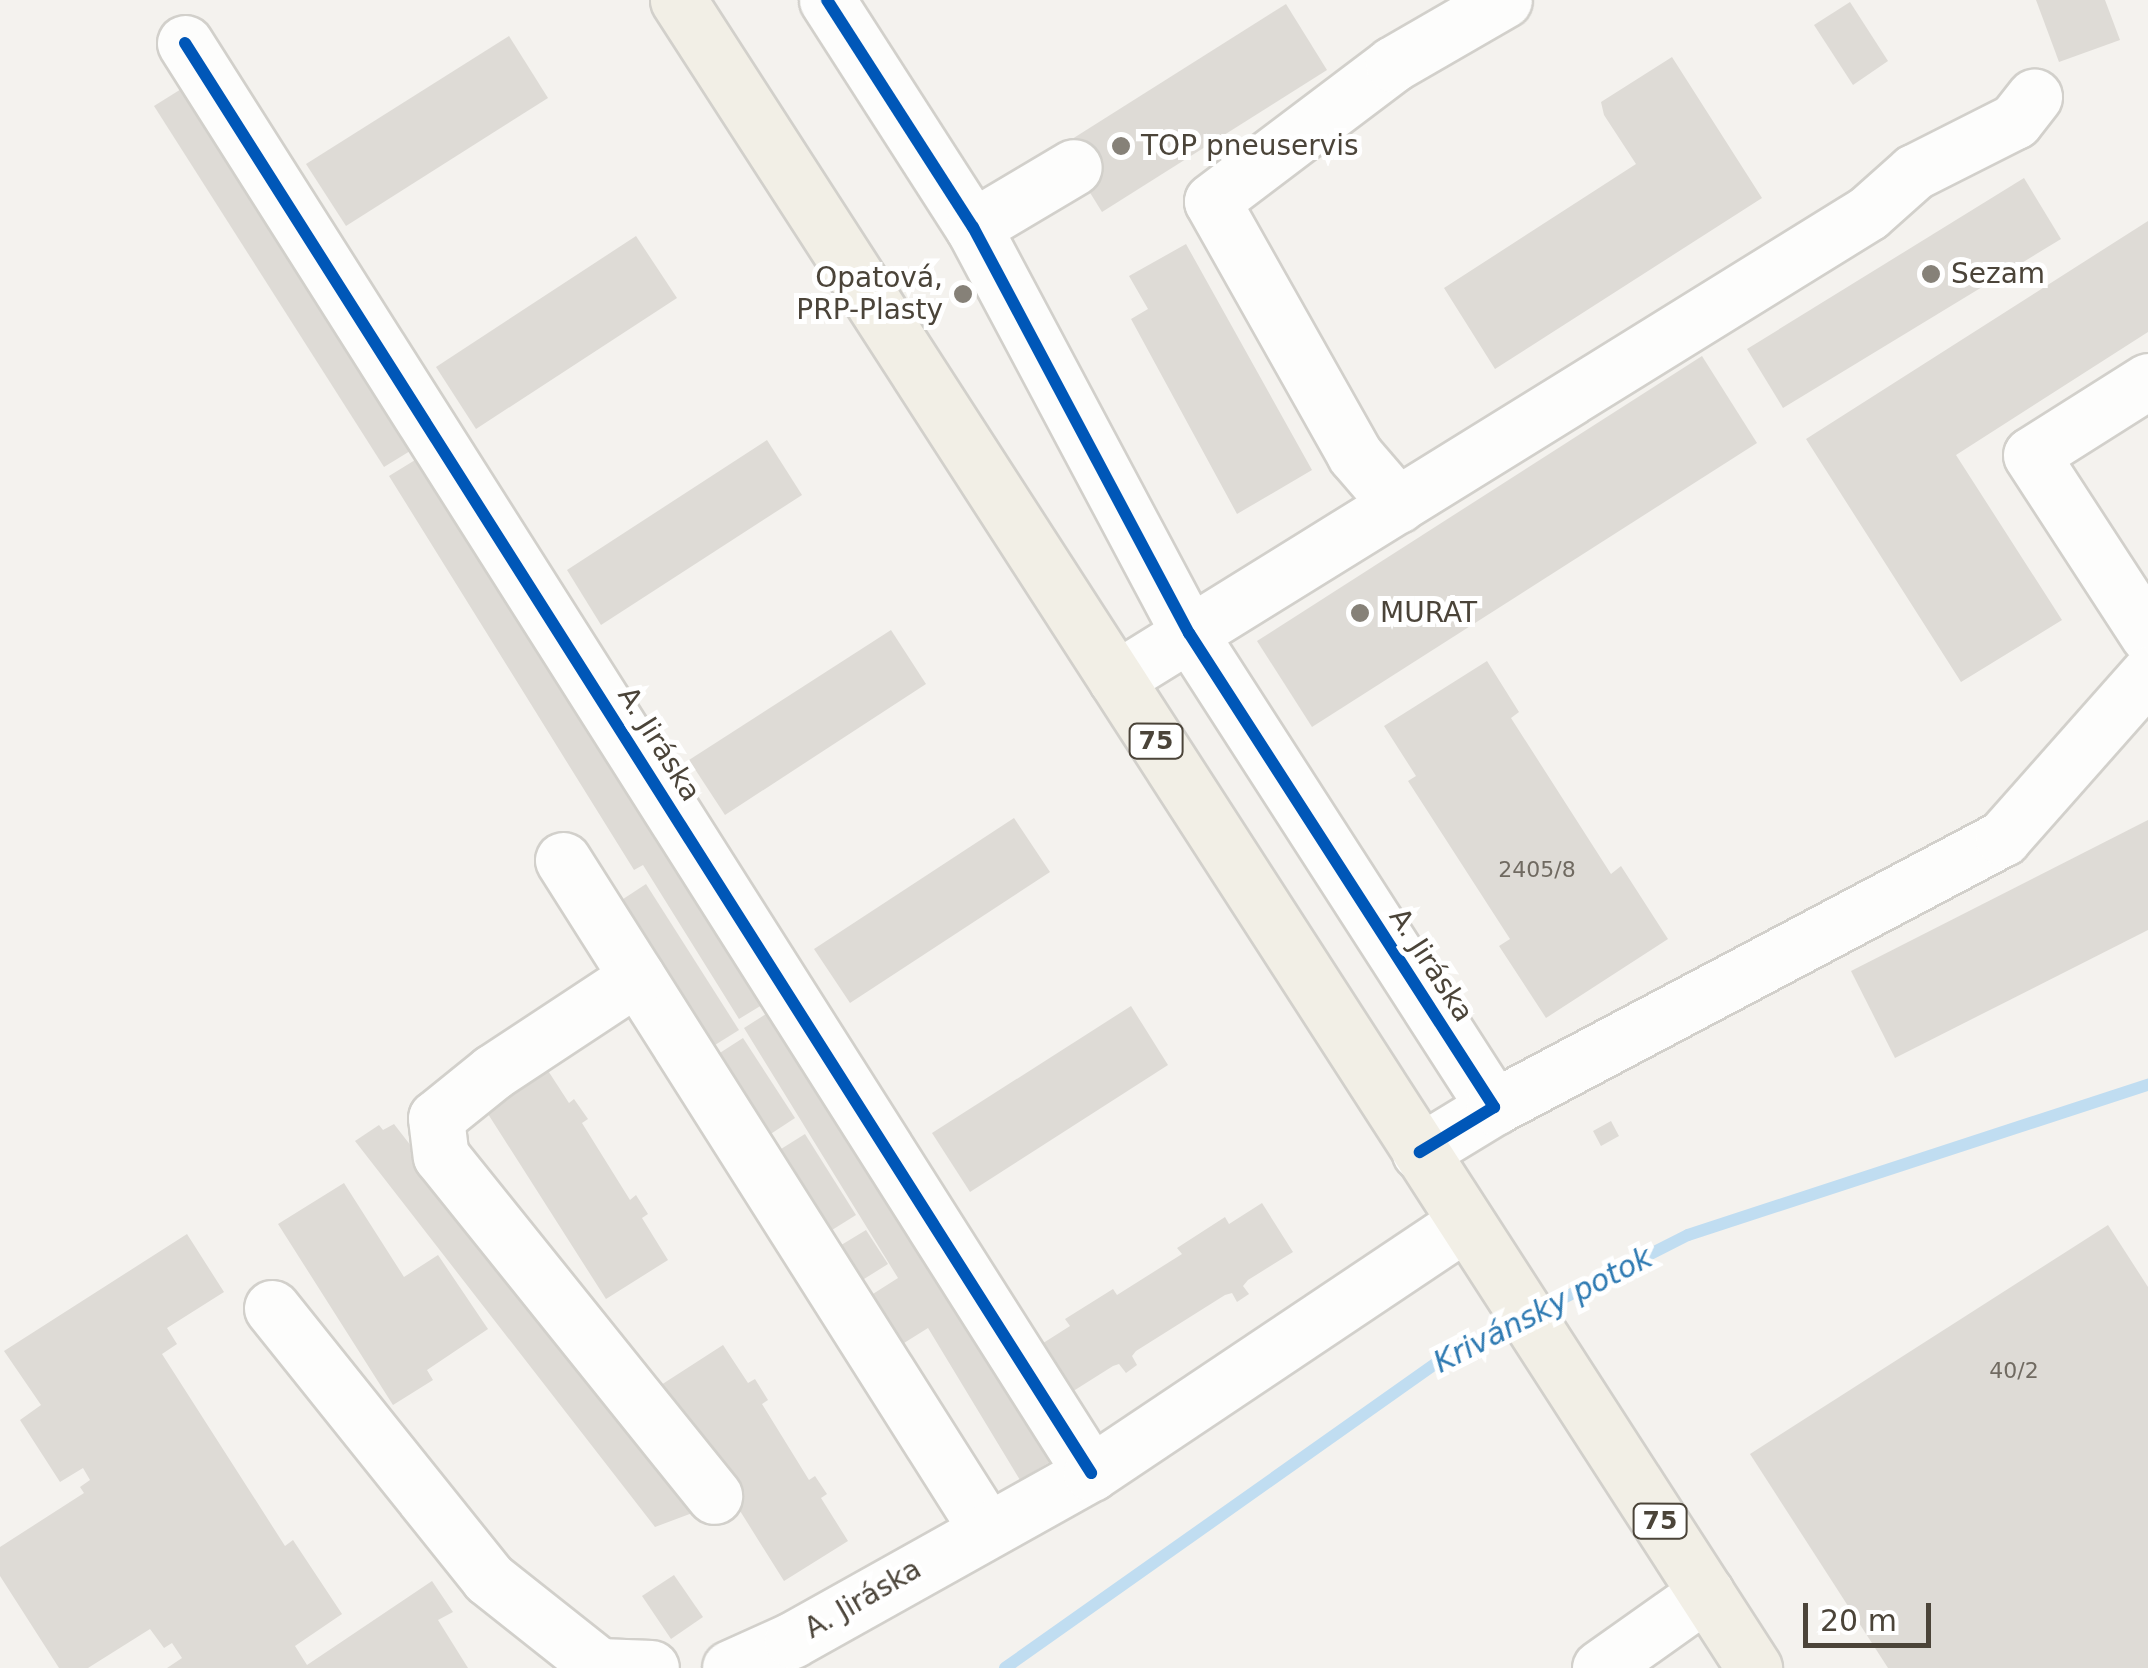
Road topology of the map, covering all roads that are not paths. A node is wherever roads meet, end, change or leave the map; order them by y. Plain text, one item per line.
1 (678, 0) edge
2 (828, 0) edge
3 (1504, 0) edge
4 (184, 42) dead end
5 (2034, 98) dead end
6 (1074, 167) dead end
7 (973, 226) junction
8 (2148, 381) edge
9 (1398, 505) junction
10 (1188, 633) junction
11 (2148, 635) edge
12 (2148, 674) edge
13 (1116, 679) junction
14 (563, 860) dead end
15 (637, 977) junction
16 (1494, 1108) junction
17 (1420, 1152) junction
18 (1479, 1240) junction
19 (272, 1308) dead end
20 (1091, 1473) junction
21 (714, 1496) dead end
22 (986, 1528) junction
23 (1706, 1593) junction
24 (615, 1667) edge
25 (730, 1668) edge
26 (1600, 1668) edge
27 (1754, 1668) edge

1 - 13 main road, 75
2 - 7 street, A. Jiráska
3 - 9 street
4 - 20 street, A. Jiráska
5 - 9 street
6 - 7 street
7 - 10 street, A. Jiráska
8 - 11 street
9 - 10 street
10 - 13 street
10 - 16 street, A. Jiráska
12 - 16 street
13 - 17 main road, 75
14 - 15 street
15 - 21 street
15 - 22 street
16 - 17 street
17 - 18 main road, 75
18 - 20 street, A. Jiráska
18 - 23 main road, 75
19 - 24 street
20 - 22 street, A. Jiráska
22 - 25 street, A. Jiráska
23 - 26 street
23 - 27 main road, 75

